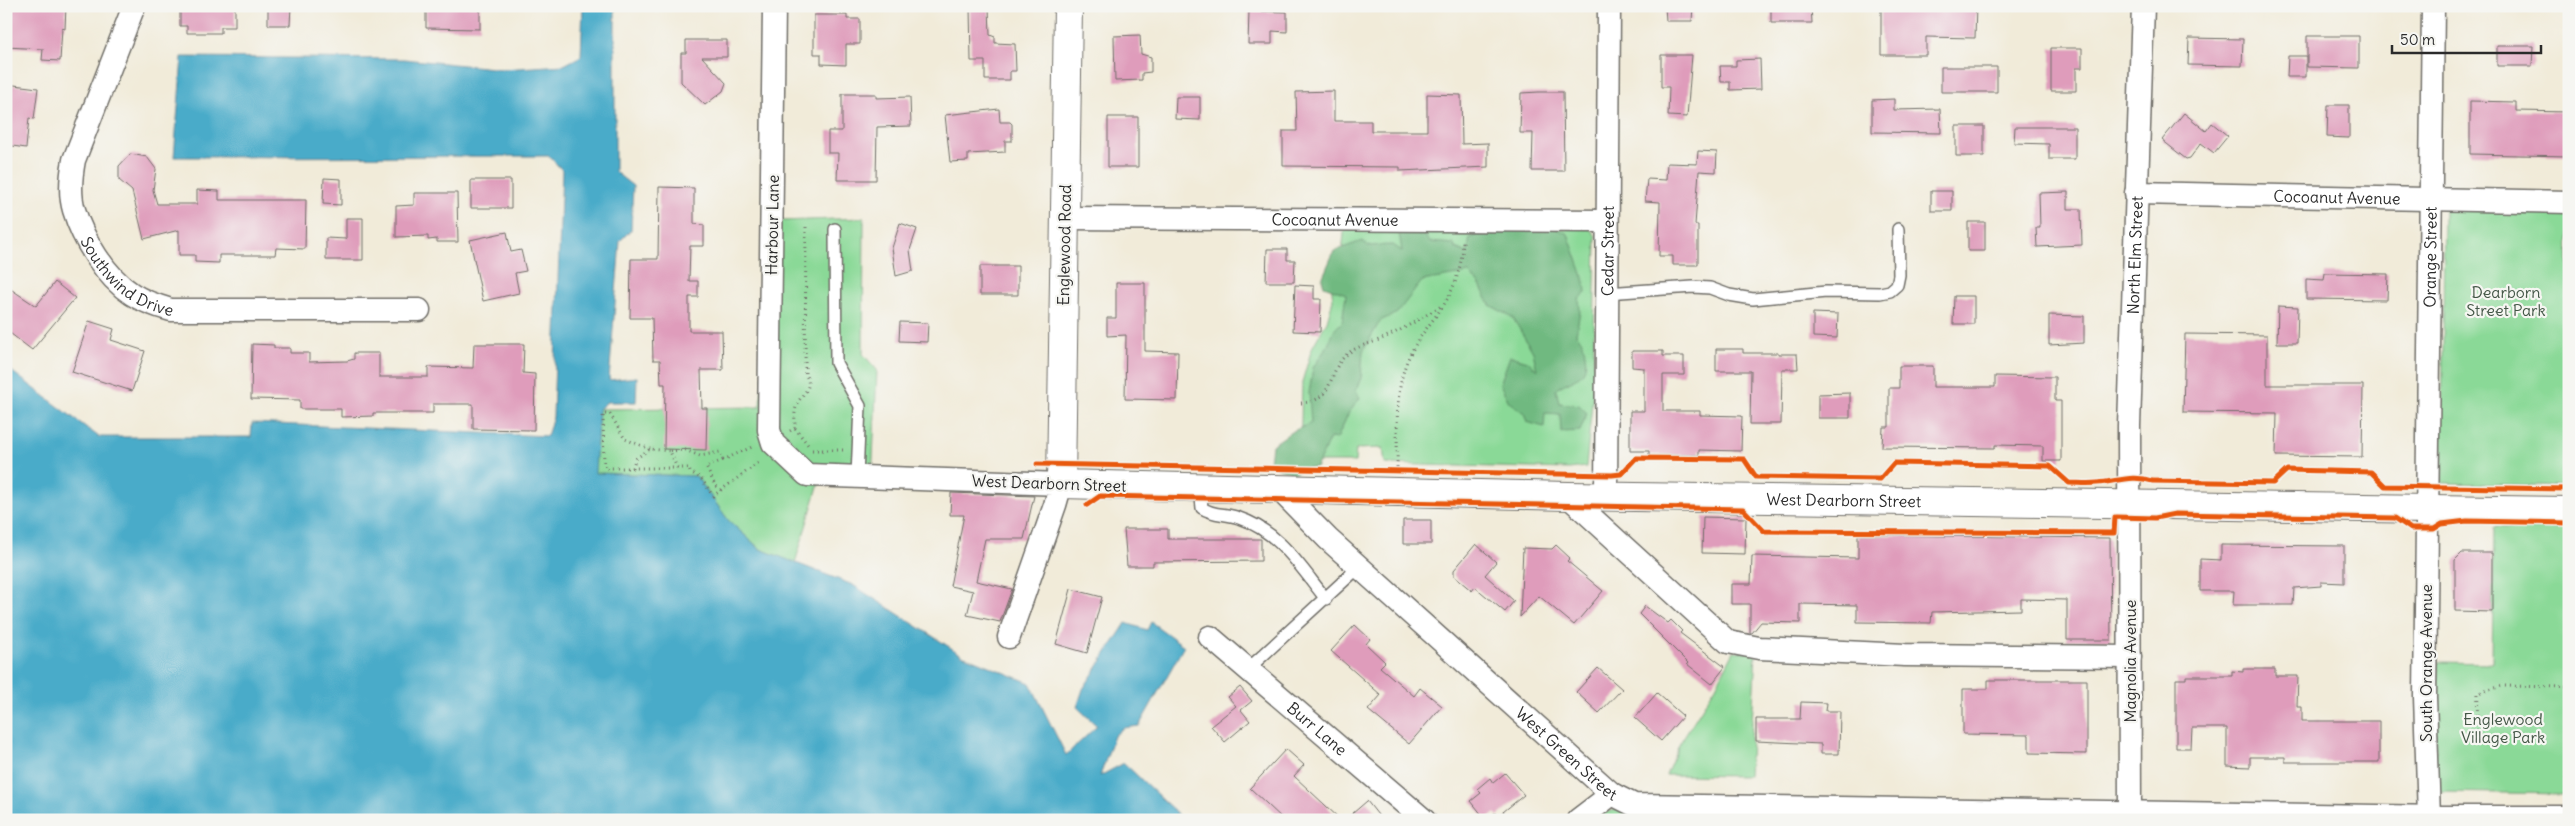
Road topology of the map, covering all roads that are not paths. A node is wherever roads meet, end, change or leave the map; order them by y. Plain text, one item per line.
1 (134, 6) edge
2 (774, 6) edge
3 (1068, 6) edge
4 (1609, 6) edge
5 (2143, 6) edge
6 (2433, 6) edge
7 (2136, 193) junction
8 (2431, 200) junction
9 (2569, 202) edge
10 (1064, 218) junction
11 (1606, 221) junction
12 (836, 229) dead end
13 (1898, 229) dead end
14 (1606, 293) junction
15 (419, 310) dead end
16 (769, 446) joint
17 (857, 476) junction
18 (1061, 484) junction
19 (1200, 487) junction
20 (1279, 490) junction
21 (1568, 496) junction
22 (1606, 496) junction
23 (2130, 503) junction
24 (2427, 508) junction
25 (2569, 511) edge
26 (1359, 567) junction
27 (1326, 599) junction
28 (1009, 637) dead end
29 (1210, 637) dead end
30 (2130, 656) junction
31 (1248, 670) junction
32 (1612, 794) junction
33 (1845, 815) edge
34 (2130, 816) edge
35 (2569, 817) edge
36 (2438, 818) edge
37 (1424, 820) edge
38 (1578, 820) edge

1 - 15 street, Southwind Drive
2 - 16 street, Harbour Lane
3 - 10 street, Englewood Road
4 - 11 street, Cedar Street
5 - 7 street, North Elm Street
6 - 8 street, Orange Street
7 - 8 street, Cocoanut Avenue
7 - 23 street, North Elm Street
8 - 9 street, Cocoanut Avenue
8 - 24 street, Orange Street
10 - 11 street, Cocoanut Avenue
10 - 18 street, Englewood Road
11 - 14 street, Cedar Street
12 - 17 lane
13 - 14 lane
14 - 22 street, Cedar Street
16 - 17 street, West Dearborn Street
17 - 18 street, West Dearborn Street
18 - 19 street, West Dearborn Street
18 - 28 street
19 - 20 street, West Dearborn Street
19 - 27 lane
20 - 21 street, West Dearborn Street
20 - 26 street, West Green Street
21 - 22 street, West Dearborn Street
21 - 30 street
22 - 23 street, West Dearborn Street
23 - 24 street, West Dearborn Street
23 - 30 street, Magnolia Avenue
24 - 25 street, West Dearborn Street
24 - 36 street, South Orange Avenue
26 - 27 lane
26 - 32 street, West Green Street
27 - 31 lane
29 - 31 street, Burr Lane
30 - 34 street, Magnolia Avenue
31 - 37 street, Burr Lane
32 - 33 street, West Green Street
32 - 38 street
33 - 34 street, West Green Street
34 - 36 street, West Green Street
35 - 36 street, West Green Street

